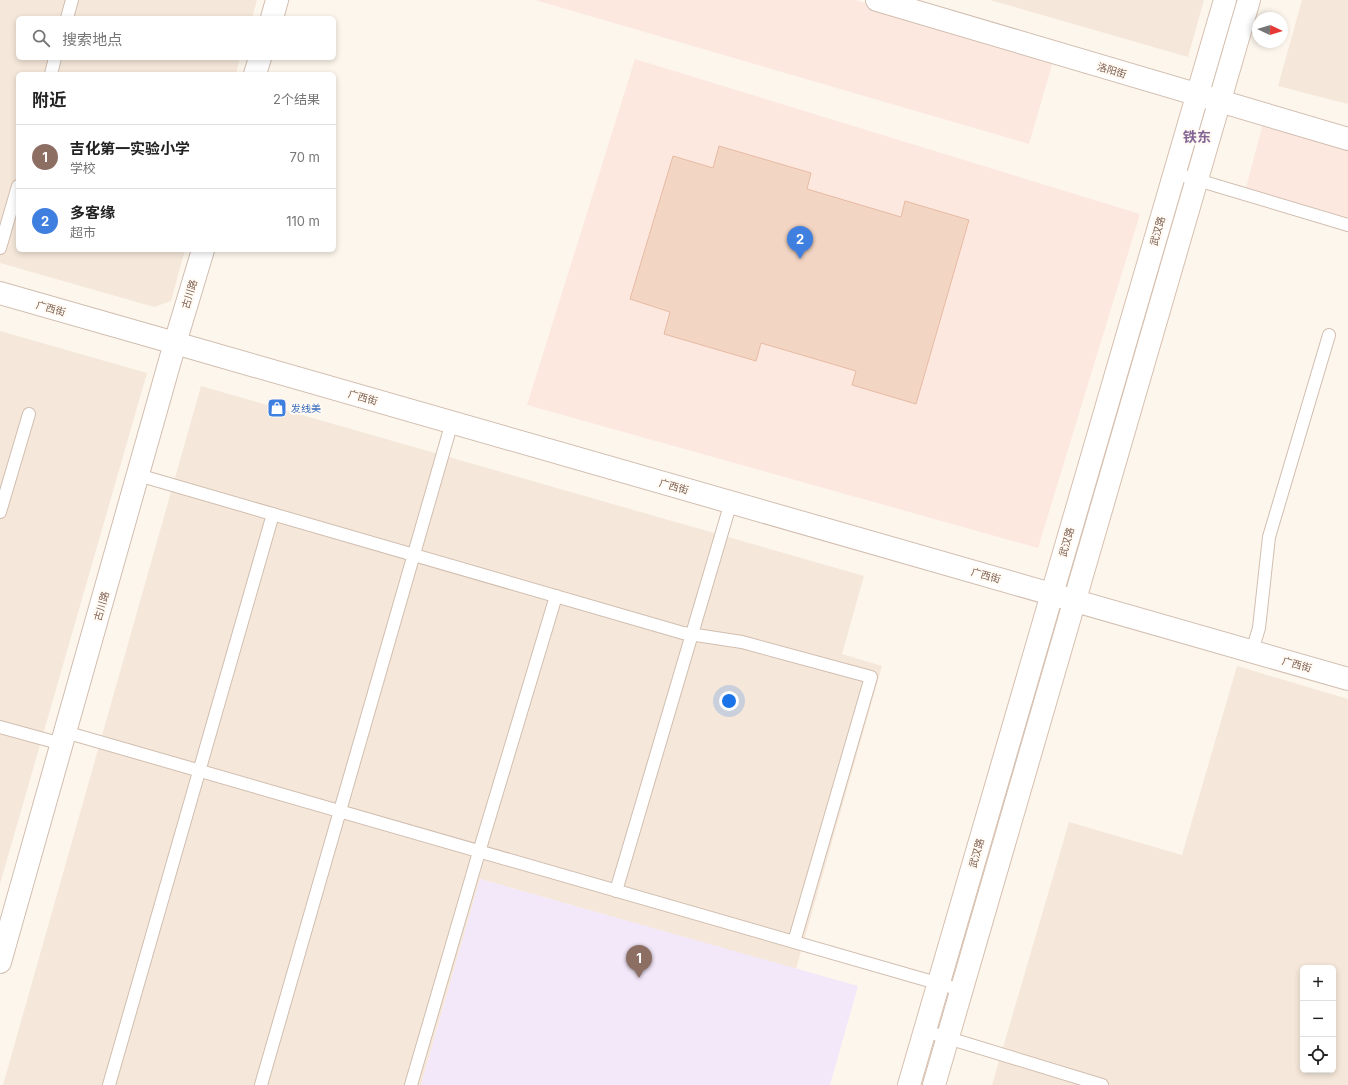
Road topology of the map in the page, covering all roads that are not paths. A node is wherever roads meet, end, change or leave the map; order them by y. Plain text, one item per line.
1 (72, 0) edge
2 (277, 0) edge
3 (877, 0) edge
4 (1225, 0) edge
5 (1249, 0) edge
6 (68, 16) edge
7 (273, 16) edge
8 (55, 60) edge
9 (259, 60) edge
10 (52, 72) edge
11 (256, 72) edge
12 (1197, 96) junction
13 (1220, 102) junction
14 (1348, 139) edge
15 (1174, 173) junction
16 (1197, 180) junction
17 (16, 193) edge
18 (1348, 225) edge
19 (0, 248) edge
20 (202, 252) edge
21 (0, 293) edge
22 (1329, 335) dead end
23 (175, 343) junction
24 (29, 414) dead end
25 (452, 422) junction
26 (138, 475) junction
27 (731, 502) junction
28 (0, 512) edge
29 (273, 514) junction
30 (414, 555) junction
31 (1051, 593) junction
32 (556, 596) junction
33 (1075, 600) junction
34 (692, 634) junction
35 (1252, 651) junction
36 (1348, 679) edge
37 (0, 727) edge
38 (64, 738) junction
39 (199, 771) junction
40 (340, 811) junction
41 (479, 852) junction
42 (616, 891) junction
43 (794, 942) junction
44 (0, 962) edge
45 (938, 984) junction
46 (962, 990) junction
47 (925, 1031) junction
48 (948, 1038) junction
49 (109, 1085) edge
50 (261, 1085) edge
51 (411, 1085) edge
52 (909, 1085) edge
53 (934, 1085) edge
54 (1102, 1085) edge

1 - 6 lane
2 - 7 street
3 - 12 street, 洛阳街
4 - 12 street, 武汉路
5 - 13 street
8 - 10 lane
9 - 11 street
12 - 13 street, 洛阳街
12 - 15 street, 武汉路
13 - 14 street, 洛阳街
13 - 16 street
15 - 16 lane
15 - 31 street, 武汉路
16 - 18 lane
16 - 33 street
17 - 19 lane
20 - 23 street, 古川路
21 - 23 street, 广西街
22 - 35 lane
23 - 25 street, 广西街
23 - 26 street, 古川路
24 - 28 lane
25 - 27 street, 广西街
25 - 30 lane
26 - 29 lane
26 - 38 street, 古川路
27 - 31 street, 广西街
27 - 34 lane
29 - 30 lane
29 - 39 lane
30 - 32 lane
30 - 40 lane
31 - 33 street, 广西街
31 - 45 street, 武汉路
32 - 34 lane
32 - 41 lane
33 - 35 street, 广西街
33 - 46 street
34 - 42 lane
34 - 43 lane
35 - 36 street, 广西街
37 - 38 lane
38 - 39 lane
38 - 44 street, 古川路
39 - 40 lane
39 - 49 lane
40 - 41 lane
40 - 50 lane
41 - 42 lane
41 - 51 lane
42 - 43 lane
43 - 45 lane
45 - 46 lane
45 - 47 street, 武汉路
46 - 48 street
47 - 48 lane
47 - 52 street, 武汉路
48 - 53 street
48 - 54 lane

